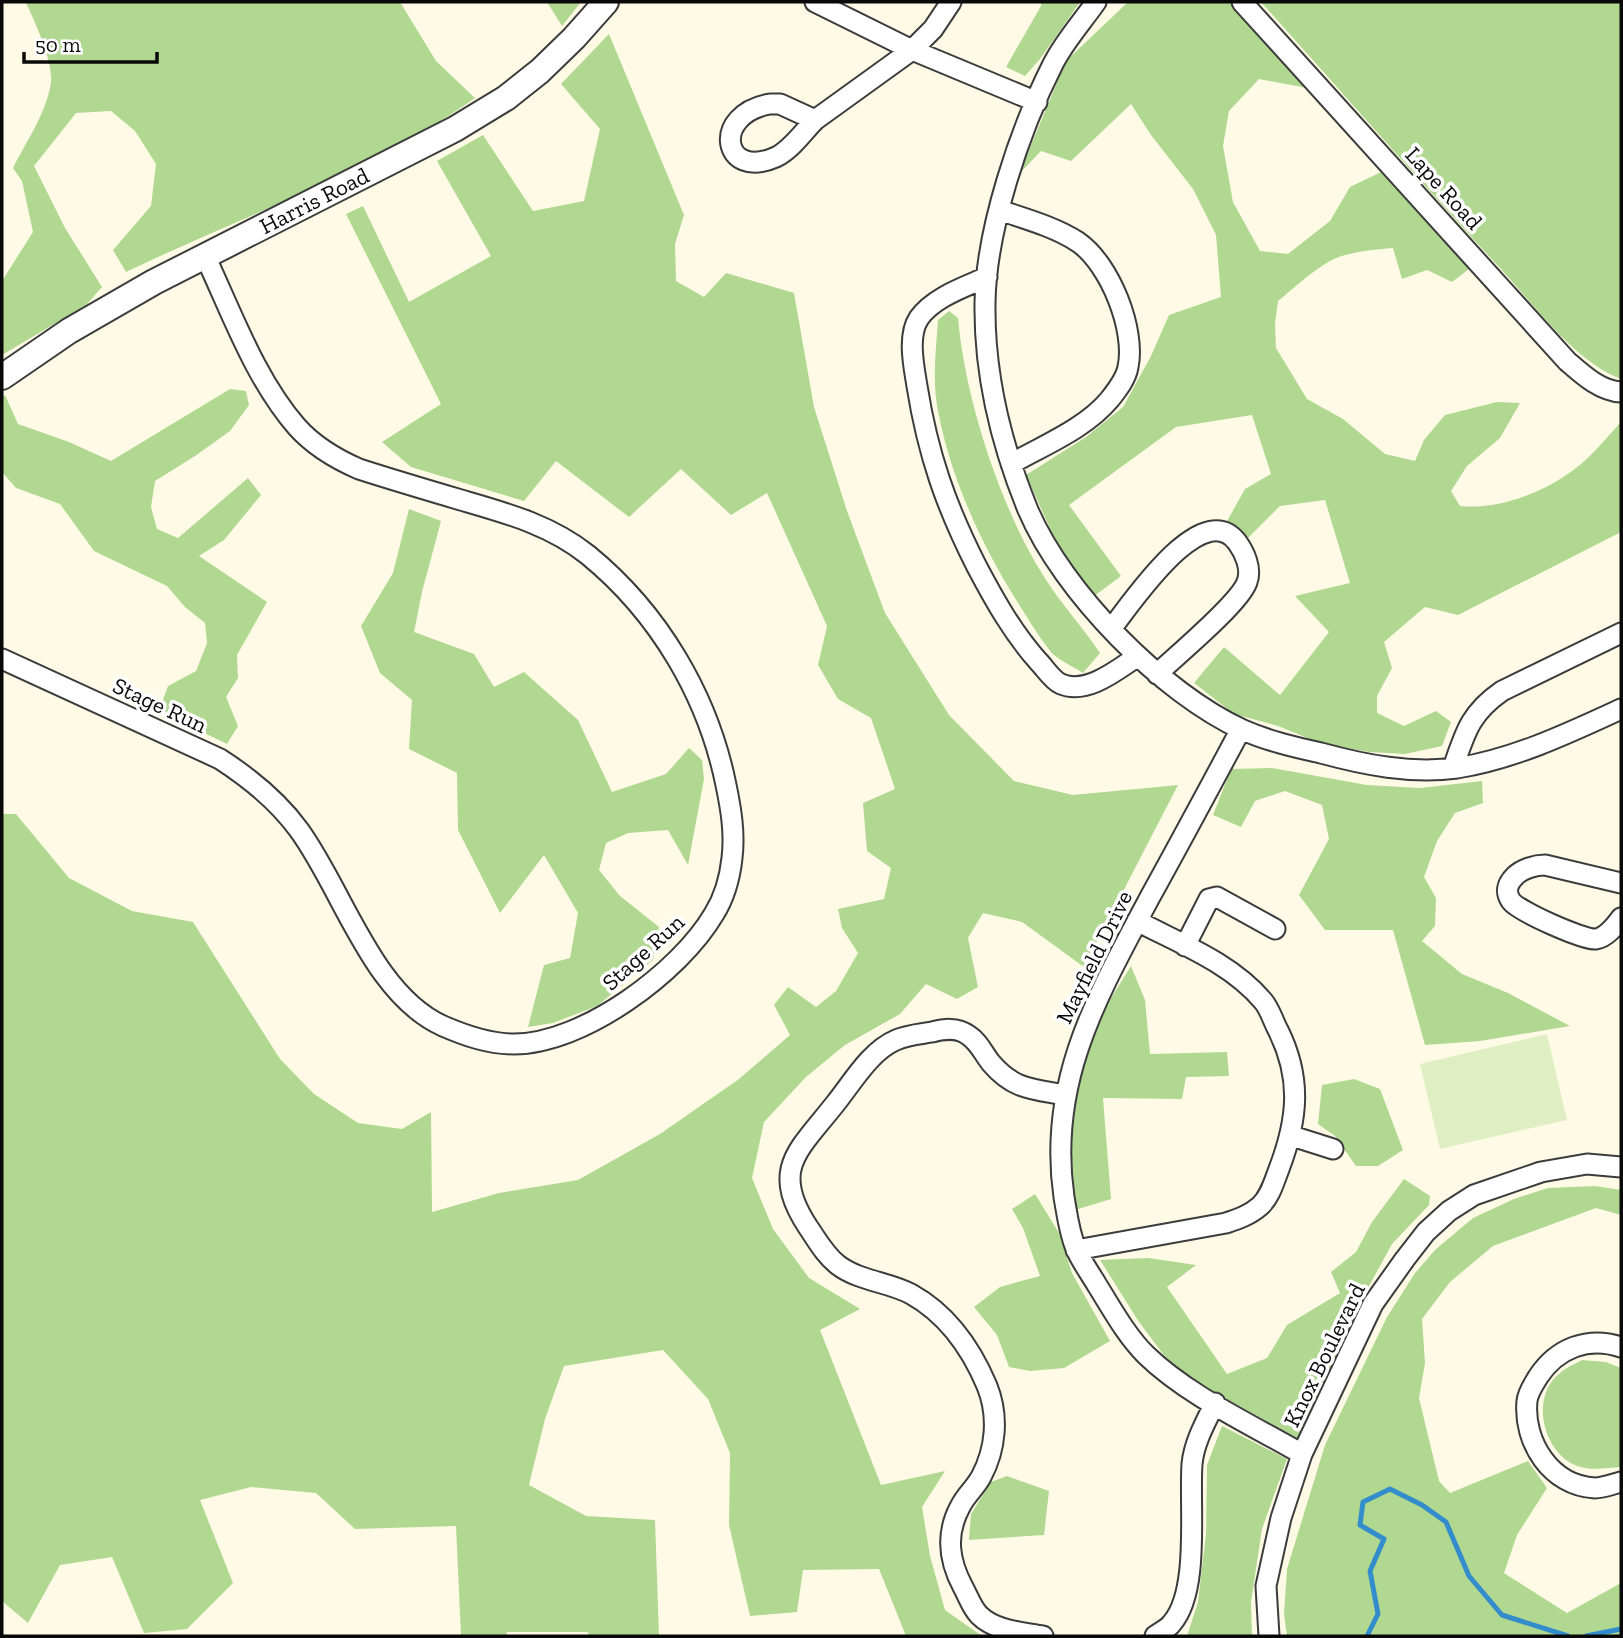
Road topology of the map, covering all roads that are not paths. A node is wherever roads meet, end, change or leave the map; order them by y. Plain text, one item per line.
1 (606, 2) edge
2 (815, 2) edge
3 (951, 2) edge
4 (1096, 2) edge
5 (1242, 2) edge
6 (912, 50) junction
7 (1037, 102) junction
8 (815, 120) dead end
9 (999, 210) junction
10 (205, 256) junction
11 (987, 276) junction
12 (2, 377) edge
13 (1621, 392) edge
14 (1011, 464) junction
15 (1111, 629) junction
16 (1621, 633) edge
17 (1138, 656) junction
18 (2, 659) edge
19 (1157, 674) junction
20 (1621, 709) edge
21 (1241, 729) junction
22 (1454, 768) junction
23 (1621, 883) edge
24 (1621, 918) edge
25 (1137, 921) junction
26 (1275, 929) dead end
27 (1185, 946) junction
28 (1065, 1095) junction
29 (1292, 1136) junction
30 (1333, 1149) dead end
31 (1621, 1167) edge
32 (1076, 1250) junction
33 (1621, 1347) edge
34 (1215, 1404) junction
35 (1302, 1454) junction
36 (1621, 1482) edge
37 (1043, 1636) edge
38 (1155, 1636) edge
39 (1269, 1636) edge

1 - 10 street, Harris Road
2 - 6 street
3 - 6 street
4 - 7 street
5 - 13 street, Lape Road
6 - 7 street
6 - 8 street
7 - 9 street
9 - 11 street
9 - 14 street
10 - 12 street, Harris Road
10 - 18 street, Stage Run
11 - 14 street
11 - 17 street
14 - 15 street
15 - 17 street
15 - 19 street
16 - 22 street
17 - 19 street
19 - 21 street
20 - 22 street
21 - 22 street
21 - 25 street, Mayfield Drive
23 - 24 street
25 - 27 street
25 - 28 street, Mayfield Drive
26 - 27 street
27 - 29 street
28 - 32 street, Mayfield Drive
28 - 37 street
29 - 30 street
29 - 32 street
31 - 35 street, Knox Boulevard
32 - 34 street, Mayfield Drive
33 - 36 street
34 - 35 street, Mayfield Drive
34 - 38 street
35 - 39 street, Knox Boulevard

